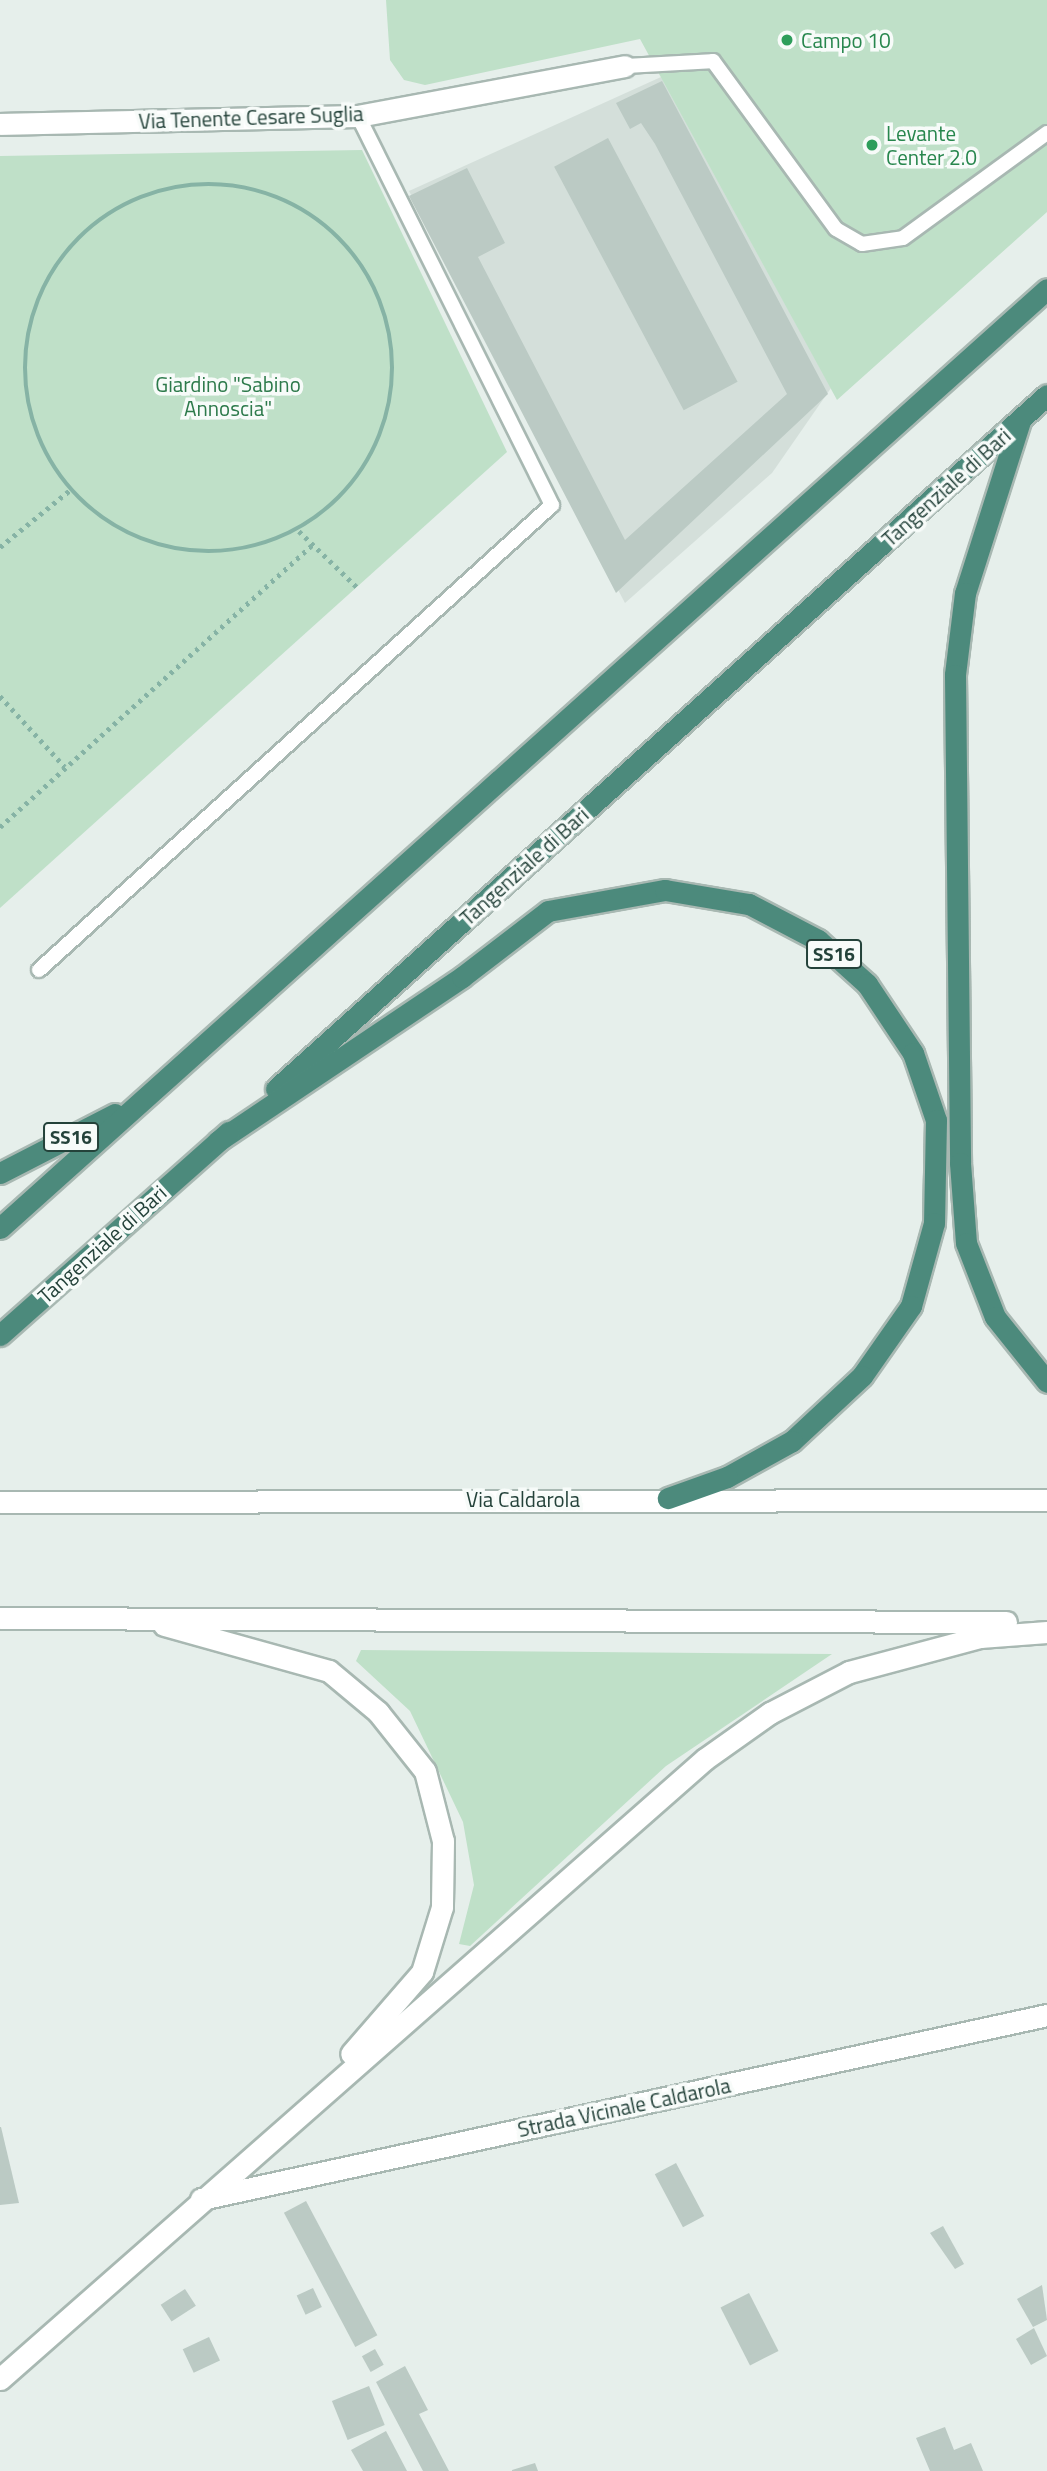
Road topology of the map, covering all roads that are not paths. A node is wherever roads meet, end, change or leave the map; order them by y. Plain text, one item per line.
1 (624, 66) joint
2 (358, 116) junction
3 (0, 124) edge
4 (1047, 133) edge
5 (1047, 289) edge
6 (1047, 395) edge
7 (1020, 420) junction
8 (39, 970) dead end
9 (142, 1100) junction
10 (218, 1141) junction
11 (0, 1173) edge
12 (0, 1228) edge
13 (0, 1335) edge
14 (1047, 1382) edge
15 (668, 1498) junction
16 (1047, 1500) edge
17 (0, 1502) edge
18 (135, 1617) junction
19 (0, 1618) edge
20 (1047, 1623) edge
21 (1047, 1632) edge
22 (1047, 2015) edge
23 (307, 2105) junction
24 (201, 2199) junction
25 (0, 2379) edge

1 - 2 street, Via Tenente Cesare Suglia
1 - 4 lane
2 - 3 street, Via Tenente Cesare Suglia
2 - 8 lane
5 - 9 highway, SS16
6 - 7 highway, Tangenziale di Bari / SS16
7 - 10 highway, Tangenziale di Bari / SS16
7 - 14 highway
9 - 11 highway, SS16
9 - 12 highway, SS16
10 - 13 highway, Tangenziale di Bari / SS16
10 - 15 highway, SS16
15 - 16 street, Via Caldarola
15 - 17 street, Via Caldarola
18 - 19 street
18 - 20 street
18 - 23 street
21 - 23 street
22 - 24 street, Strada Vicinale Caldarola
23 - 24 street
24 - 25 street

